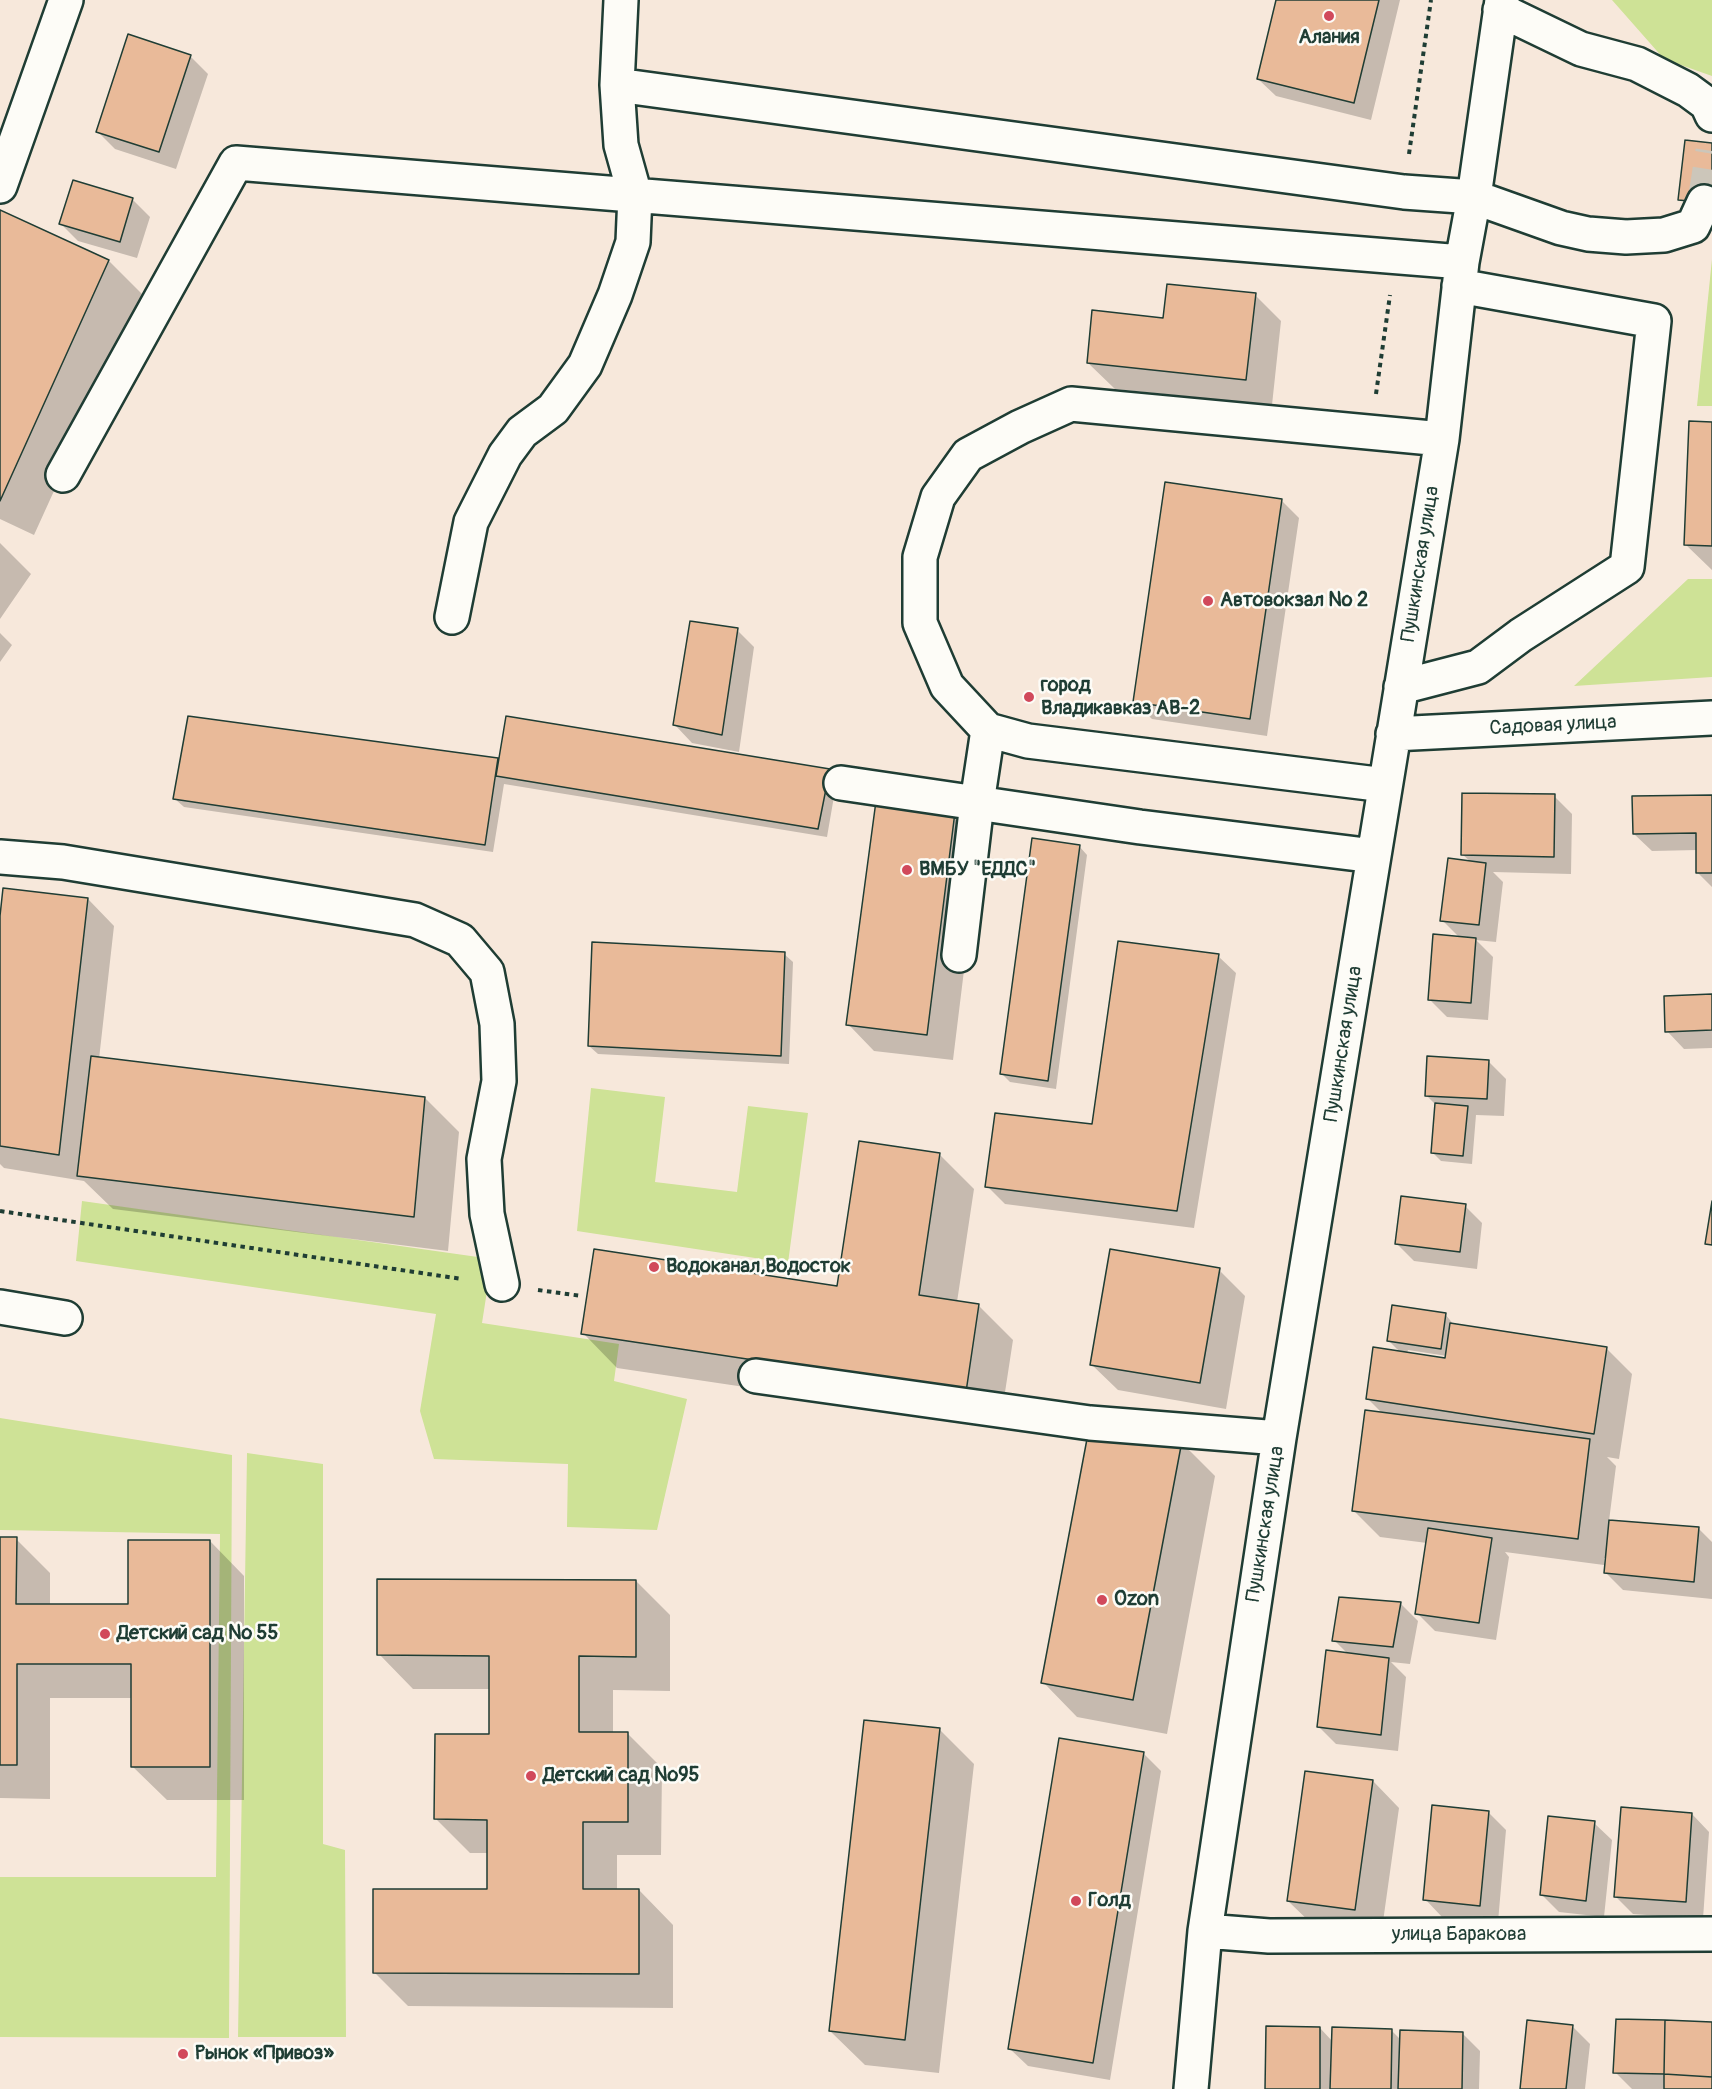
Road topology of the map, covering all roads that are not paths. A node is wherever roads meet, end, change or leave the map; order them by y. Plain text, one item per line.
1 (66, 0) edge
2 (621, 0) edge
3 (1501, 5) edge
4 (617, 86) junction
5 (1712, 115) edge
6 (0, 186) edge
7 (635, 195) junction
8 (1474, 197) junction
9 (1704, 202) tunnel mouth
10 (1460, 274) junction
11 (1442, 439) junction
12 (63, 475) dead end
13 (452, 617) dead end
14 (1401, 687) junction
15 (1712, 718) edge
16 (988, 730) junction
17 (1393, 734) junction
18 (842, 783) dead end
19 (1385, 785) junction
20 (977, 803) junction
21 (0, 856) edge
22 (1374, 856) junction
23 (959, 955) dead end
24 (502, 1284) road end
25 (0, 1307) edge
26 (65, 1318) dead end
27 (756, 1376) dead end
28 (1279, 1438) junction
29 (1206, 1931) junction
30 (1712, 1934) edge
31 (1191, 2089) edge

1 - 6 street
2 - 4 street
3 - 5 street
3 - 8 street, Пушкинская улица
4 - 7 street
4 - 8 street
7 - 10 street
7 - 12 street
7 - 13 street
8 - 9 street
8 - 10 street, Пушкинская улица
10 - 11 street, Пушкинская улица
10 - 14 street
11 - 14 street, Пушкинская улица
11 - 16 street
14 - 17 street, Пушкинская улица
15 - 17 street, Садовая улица
16 - 19 street
16 - 20 street
17 - 19 street, Пушкинская улица
18 - 20 street
19 - 22 street, Пушкинская улица
20 - 22 street
20 - 23 street
21 - 24 street
22 - 28 street, Пушкинская улица
25 - 26 street
27 - 28 street
28 - 29 street, Пушкинская улица
29 - 30 street, улица Баракова
29 - 31 street, Пушкинская улица

